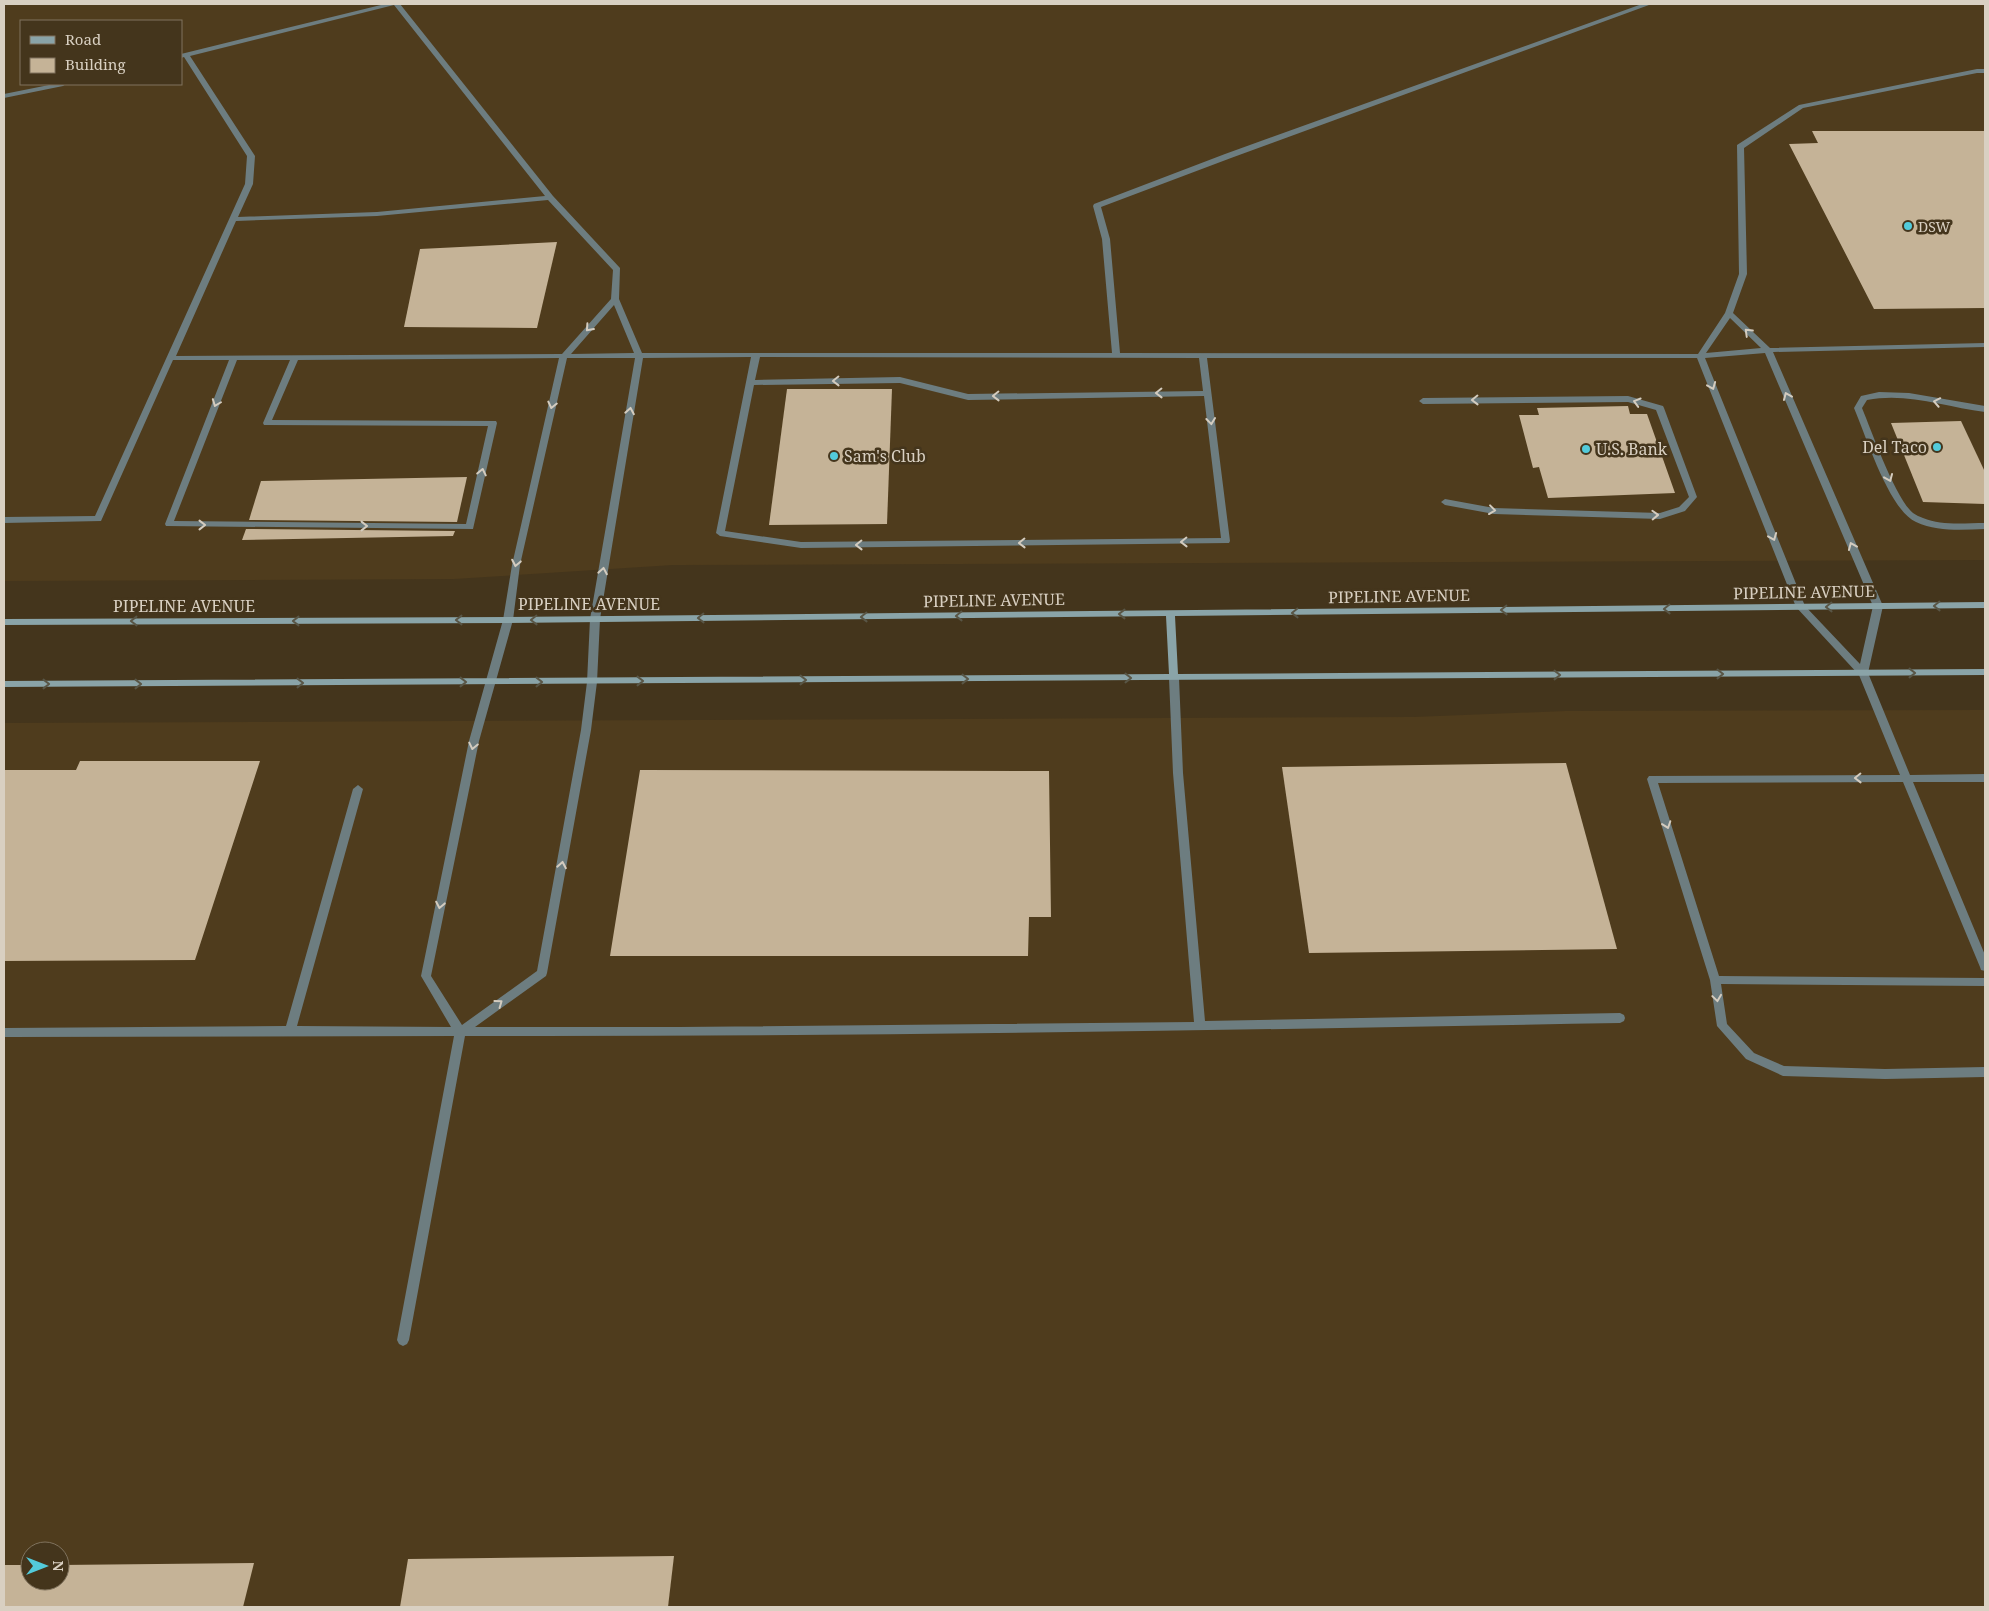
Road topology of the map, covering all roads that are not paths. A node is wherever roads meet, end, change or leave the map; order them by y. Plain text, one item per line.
1 (392, 4) edge
2 (397, 4) edge
3 (1647, 4) edge
4 (184, 55) edge
5 (1985, 71) edge
6 (58, 85) edge
7 (4, 96) edge
8 (550, 198) junction
9 (233, 219) junction
10 (615, 299) junction
11 (1729, 313) junction
12 (1985, 345) edge
13 (1768, 350) junction
14 (756, 355) junction
15 (639, 356) junction
16 (1116, 356) junction
17 (1204, 356) junction
18 (1700, 356) junction
19 (563, 357) junction
20 (171, 358) junction
21 (234, 358) junction
22 (295, 358) junction
23 (750, 383) junction
24 (1208, 393) junction
25 (1423, 401) dead end
26 (1985, 409) edge
27 (1444, 502) dead end
28 (4, 520) edge
29 (1985, 526) edge
30 (1985, 605) edge
31 (1878, 606) junction
32 (1801, 607) junction
33 (1170, 614) junction
34 (595, 619) junction
35 (508, 620) junction
36 (4, 622) edge
37 (1985, 672) edge
38 (1863, 673) junction
39 (1174, 678) junction
40 (490, 682) junction
41 (592, 682) junction
42 (4, 684) edge
43 (1985, 778) edge
44 (1907, 779) junction
45 (358, 788) dead end
46 (1985, 967) edge
47 (1715, 980) junction
48 (1985, 982) edge
49 (1620, 1018) dead end
50 (1200, 1026) junction
51 (290, 1031) junction
52 (460, 1032) junction
53 (4, 1033) edge
54 (1985, 1072) edge
55 (403, 1340) dead end

1 - 4 lane
2 - 8 lane
3 - 16 lane
4 - 9 lane
5 - 11 lane
6 - 7 lane
8 - 9 lane
8 - 10 lane
9 - 20 lane
10 - 15 lane
10 -> 19 lane
13 -> 11 lane
11 - 18 lane
12 - 13 lane
13 - 18 lane
31 -> 13 lane
14 - 15 lane
14 - 16 lane
14 - 23 lane
15 - 19 lane
34 -> 15 lane
16 - 17 lane
17 - 18 lane
17 - 24 lane
18 -> 32 lane
19 - 22 lane
19 -> 35 lane
20 - 21 lane
20 - 28 lane
21 - 22 lane
21 -> 22 lane
24 -> 23 lane
24 -> 23 lane
27 -> 25 lane
26 -> 29 lane
30 -> 31 main road, PIPELINE AVENUE
31 -> 32 main road, PIPELINE AVENUE
31 - 38 lane
32 -> 33 main road, PIPELINE AVENUE
32 - 38 lane
33 -> 34 main road, PIPELINE AVENUE
33 - 39 main road
34 -> 35 main road, PIPELINE AVENUE
34 - 41 lane
35 -> 36 main road, PIPELINE AVENUE
35 - 40 lane
38 -> 37 main road
39 -> 38 main road
38 - 44 lane
41 -> 39 main road
39 - 50 lane
40 -> 41 main road
42 -> 40 main road
40 -> 52 lane
52 -> 41 lane
43 - 44 lane
44 - 46 lane
44 -> 47 lane
45 - 51 lane
47 - 48 lane
47 -> 54 lane
49 - 50 lane
50 - 52 lane
51 - 52 lane
51 - 53 lane
52 - 55 lane

